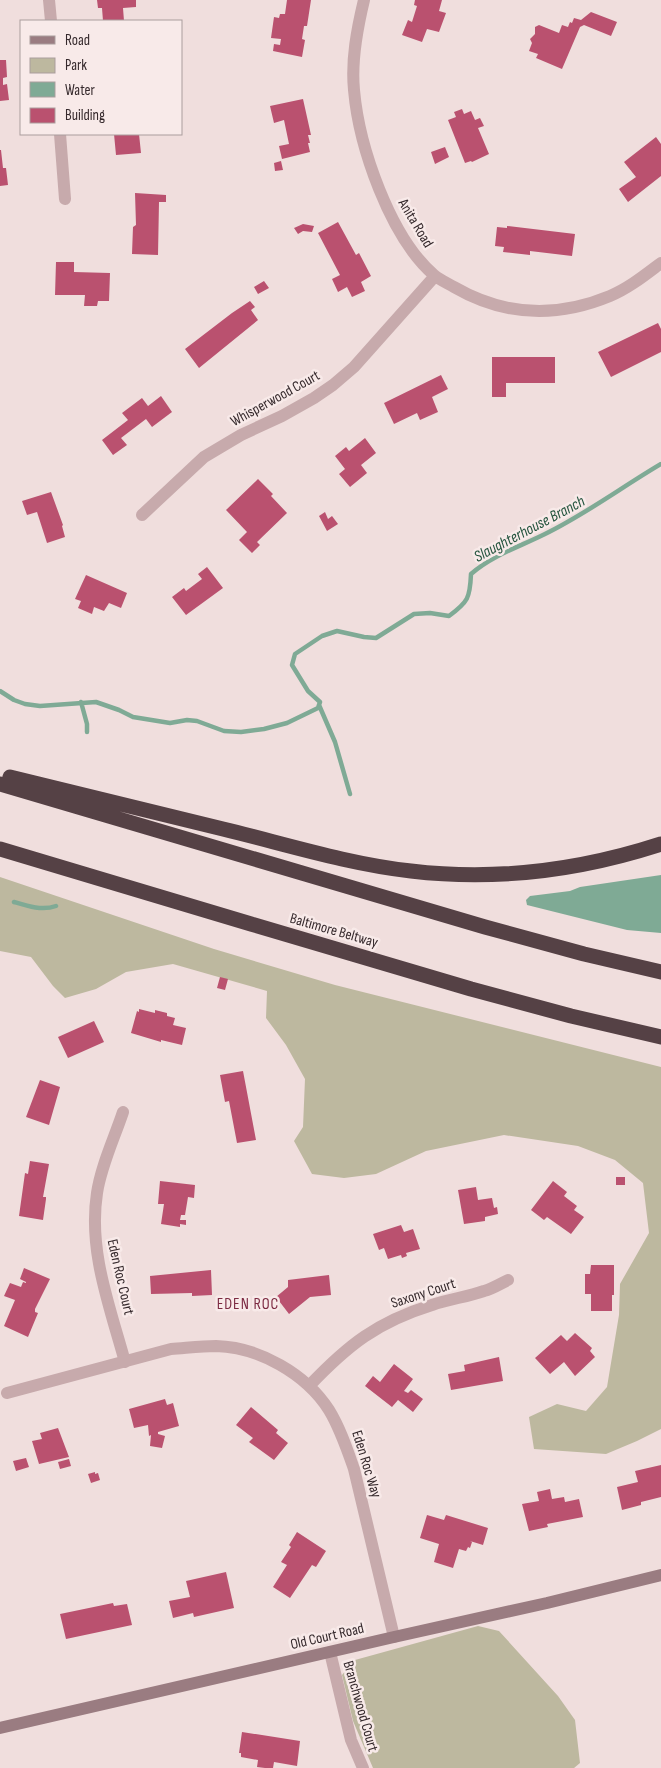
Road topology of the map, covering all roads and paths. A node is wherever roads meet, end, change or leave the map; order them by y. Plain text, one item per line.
1 (50, 0) edge
2 (364, 0) edge
3 (51, 20) edge
4 (60, 135) edge
5 (65, 199) dead end
6 (661, 263) edge
7 (435, 276) junction
8 (142, 515) dead end
9 (0, 775) edge
10 (0, 784) edge
11 (661, 844) edge
12 (0, 849) edge
13 (661, 972) edge
14 (661, 1037) edge
15 (123, 1112) dead end
16 (508, 1280) dead end
17 (125, 1362) junction
18 (309, 1386) junction
19 (7, 1393) dead end
20 (661, 1575) edge
21 (394, 1636) junction
22 (330, 1652) junction
23 (0, 1728) edge
24 (363, 1768) edge

1 - 3 street
2 - 7 street, Anita Road
4 - 5 street
6 - 7 street, Anita Road
7 - 8 street, Whisperwood Court
9 - 11 highway
10 - 13 highway
12 - 14 highway, Baltimore Beltway
15 - 17 street, Eden Roc Court
16 - 18 street, Saxony Court
17 - 18 street, Eden Roc Way
17 - 19 street, Eden Roc Way
18 - 21 street, Eden Roc Way
20 - 21 main road, Old Court Road
21 - 22 main road, Old Court Road
22 - 23 main road, Old Court Road
22 - 24 street, Branchwood Court

